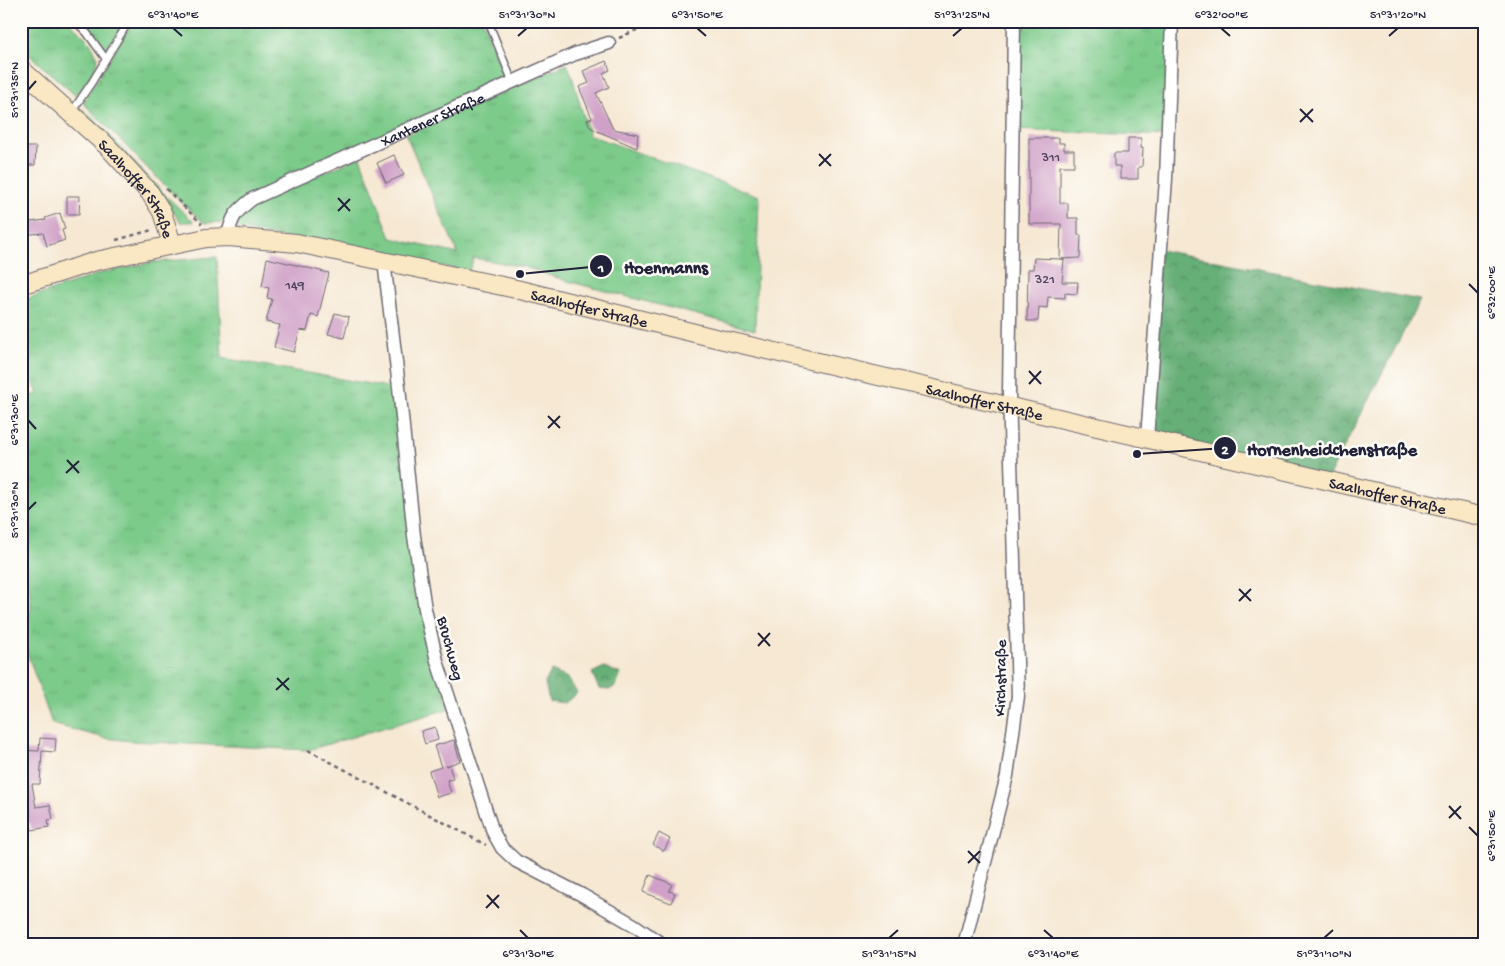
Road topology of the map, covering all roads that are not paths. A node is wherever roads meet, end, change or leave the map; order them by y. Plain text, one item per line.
1 (75, 21) edge
2 (129, 21) edge
3 (488, 21) edge
4 (1014, 21) edge
5 (1172, 21) edge
6 (609, 43) road end
7 (106, 59) junction
8 (21, 69) edge
9 (513, 83) junction
10 (70, 114) junction
11 (228, 237) junction
12 (172, 244) junction
13 (384, 261) junction
14 (21, 285) edge
15 (1010, 407) junction
16 (1147, 439) junction
17 (1484, 516) edge
18 (663, 945) edge
19 (964, 945) edge

1 - 7 lane
2 - 7 lane
3 - 9 lane
4 - 15 street, Kirchstraße
5 - 16 street
6 - 9 street, Xantener Straße
7 - 10 lane
8 - 10 main road, Saalhoffer Straße
9 - 11 street, Xantener Straße
10 - 12 main road, Saalhoffer Straße
11 - 12 main road, Saalhoffer Straße
11 - 13 main road, Saalhoffer Straße
12 - 14 main road
13 - 15 main road, Saalhoffer Straße
13 - 18 street, Bruchweg
15 - 16 main road, Saalhoffer Straße
15 - 19 street, Kirchstraße
16 - 17 main road, Saalhoffer Straße

